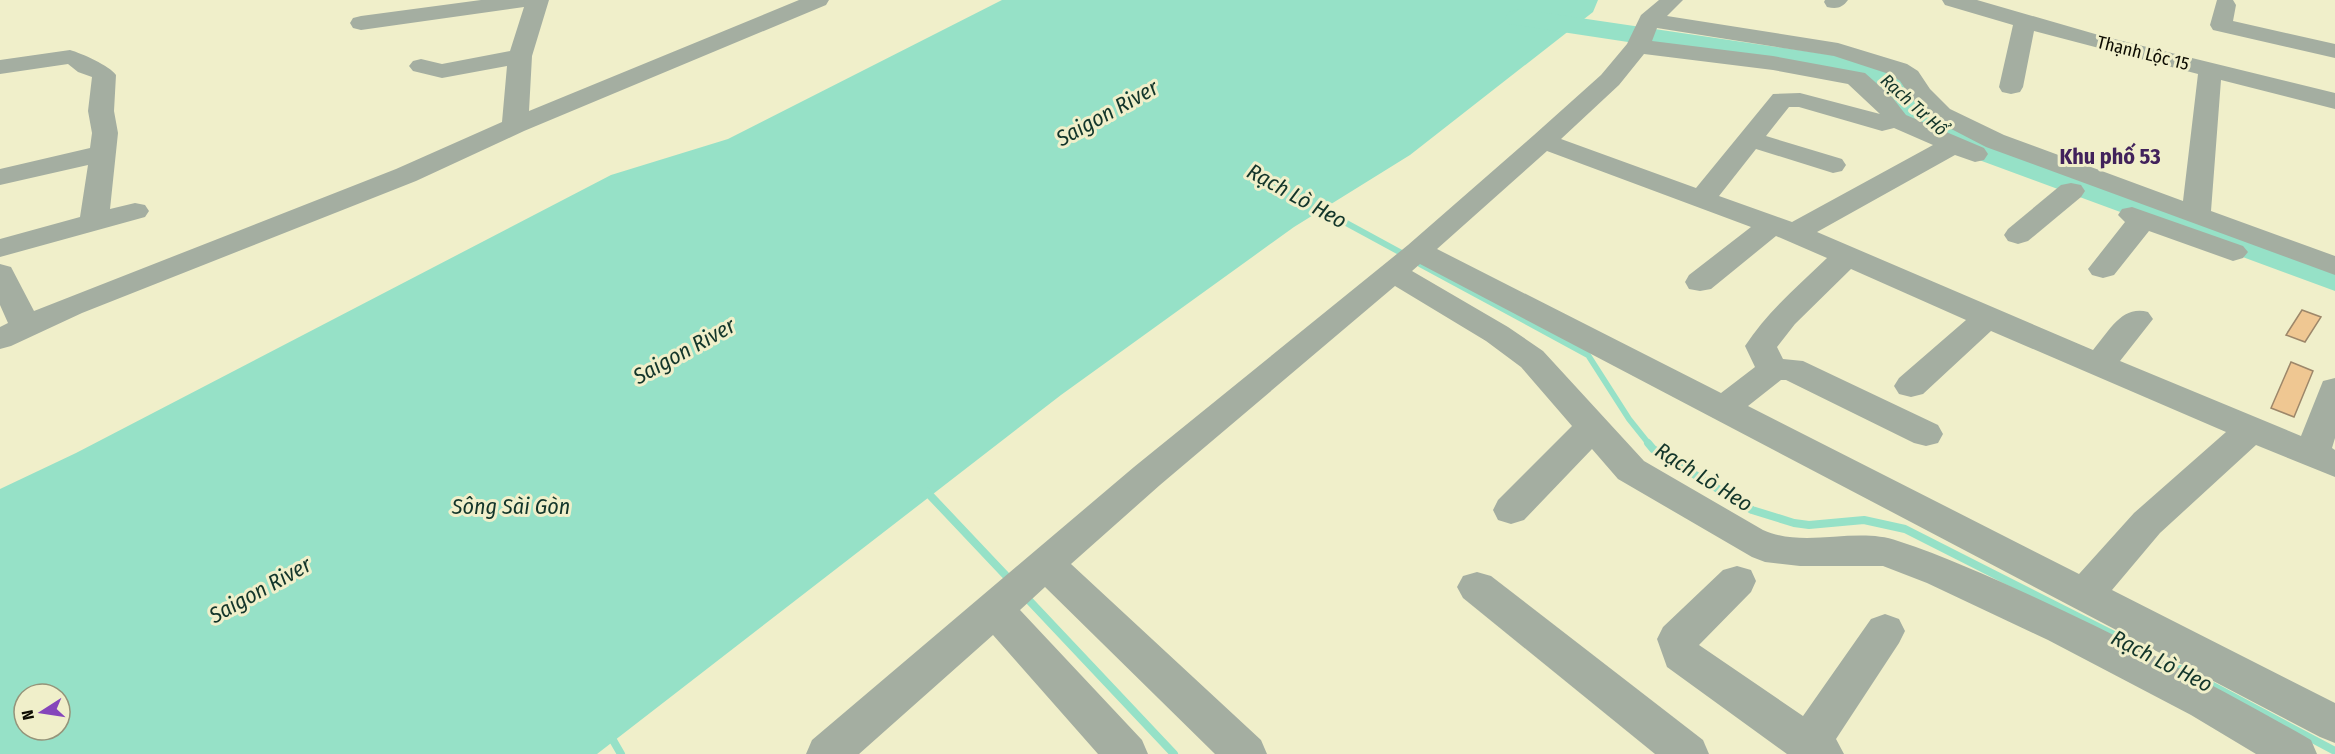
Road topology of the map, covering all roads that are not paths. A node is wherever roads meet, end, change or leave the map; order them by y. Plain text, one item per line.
1 (530, 0) edge
2 (538, 0) edge
3 (753, 0) edge
4 (818, 0) edge
5 (1672, 0) edge
6 (1953, 0) edge
7 (2225, 5) dead end
8 (771, 20) junction
9 (2025, 21) junction
10 (361, 23) dead end
11 (1644, 33) junction
12 (2250, 37) dead end
13 (2335, 51) edge
14 (520, 56) junction
15 (2335, 57) edge
16 (421, 66) dead end
17 (0, 67) edge
18 (2210, 70) junction
19 (2011, 87) dead end
20 (2335, 101) edge
21 (1897, 120) junction
22 (524, 123) junction
23 (1750, 139) junction
24 (1543, 141) junction
25 (1954, 146) junction
26 (103, 153) junction
27 (1833, 165) dead end
28 (0, 177) edge
29 (2071, 191) junction
30 (1702, 199) junction
31 (135, 211) dead end
32 (2196, 215) junction
33 (2143, 219) junction
34 (94, 222) junction
35 (1783, 229) junction
36 (2018, 235) dead end
37 (0, 248) edge
38 (1848, 256) junction
39 (1408, 260) junction
40 (2335, 266) edge
41 (2103, 269) dead end
42 (0, 273) edge
43 (1700, 282) dead end
44 (2335, 285) edge
45 (1988, 317) junction
46 (2138, 319) dead end
47 (13, 333) edge
48 (2099, 365) junction
49 (1773, 370) junction
50 (1911, 386) dead end
51 (2335, 389) edge
52 (1724, 408) junction
53 (1592, 427) junction
54 (2252, 429) junction
55 (1926, 434) dead end
56 (2324, 459) edge
57 (1511, 510) dead end
58 (1737, 581) dead end
59 (1019, 588) junction
60 (1477, 588) dead end
61 (2085, 594) junction
62 (1885, 631) dead end
63 (2335, 724) edge
64 (2272, 748) edge
65 (1815, 749) edge
66 (1231, 750) edge
67 (828, 754) edge
68 (1126, 754) edge
69 (1687, 754) edge

1 - 10 street
2 - 14 street
3 - 8 street
4 - 8 street
5 - 11 street
6 - 9 street, Thạnh Lộc 15
7 - 13 street
8 - 22 street
9 - 18 street, Thạnh Lộc 15
9 - 19 street
11 - 21 street
11 - 24 street
11 - 32 street
12 - 15 street
14 - 16 street
14 - 22 street
17 - 26 street
18 - 20 street, Thạnh Lộc 15
18 - 32 street
21 - 23 street
21 - 25 street
22 - 47 street
23 - 27 street
23 - 30 street
24 - 30 street
24 - 39 street
25 - 29 street
25 - 35 street
26 - 28 street
26 - 34 street
29 - 33 street
29 - 36 street
30 - 35 street
31 - 34 street
32 - 40 street
33 - 41 street
33 - 44 street
34 - 37 street
35 - 38 street
35 - 43 street
38 - 45 street
38 - 49 street
39 - 52 street
39 - 53 street
39 - 59 street
42 - 47 street
45 - 48 street
45 - 50 street
46 - 48 street
48 - 54 street
49 - 52 street
49 - 55 street
51 - 56 street
52 - 61 street
53 - 57 street
53 - 64 street
54 - 56 street
54 - 61 street
58 - 65 street
59 - 66 street
59 - 67 street
59 - 68 street
60 - 69 street
61 - 63 street
62 - 65 street

